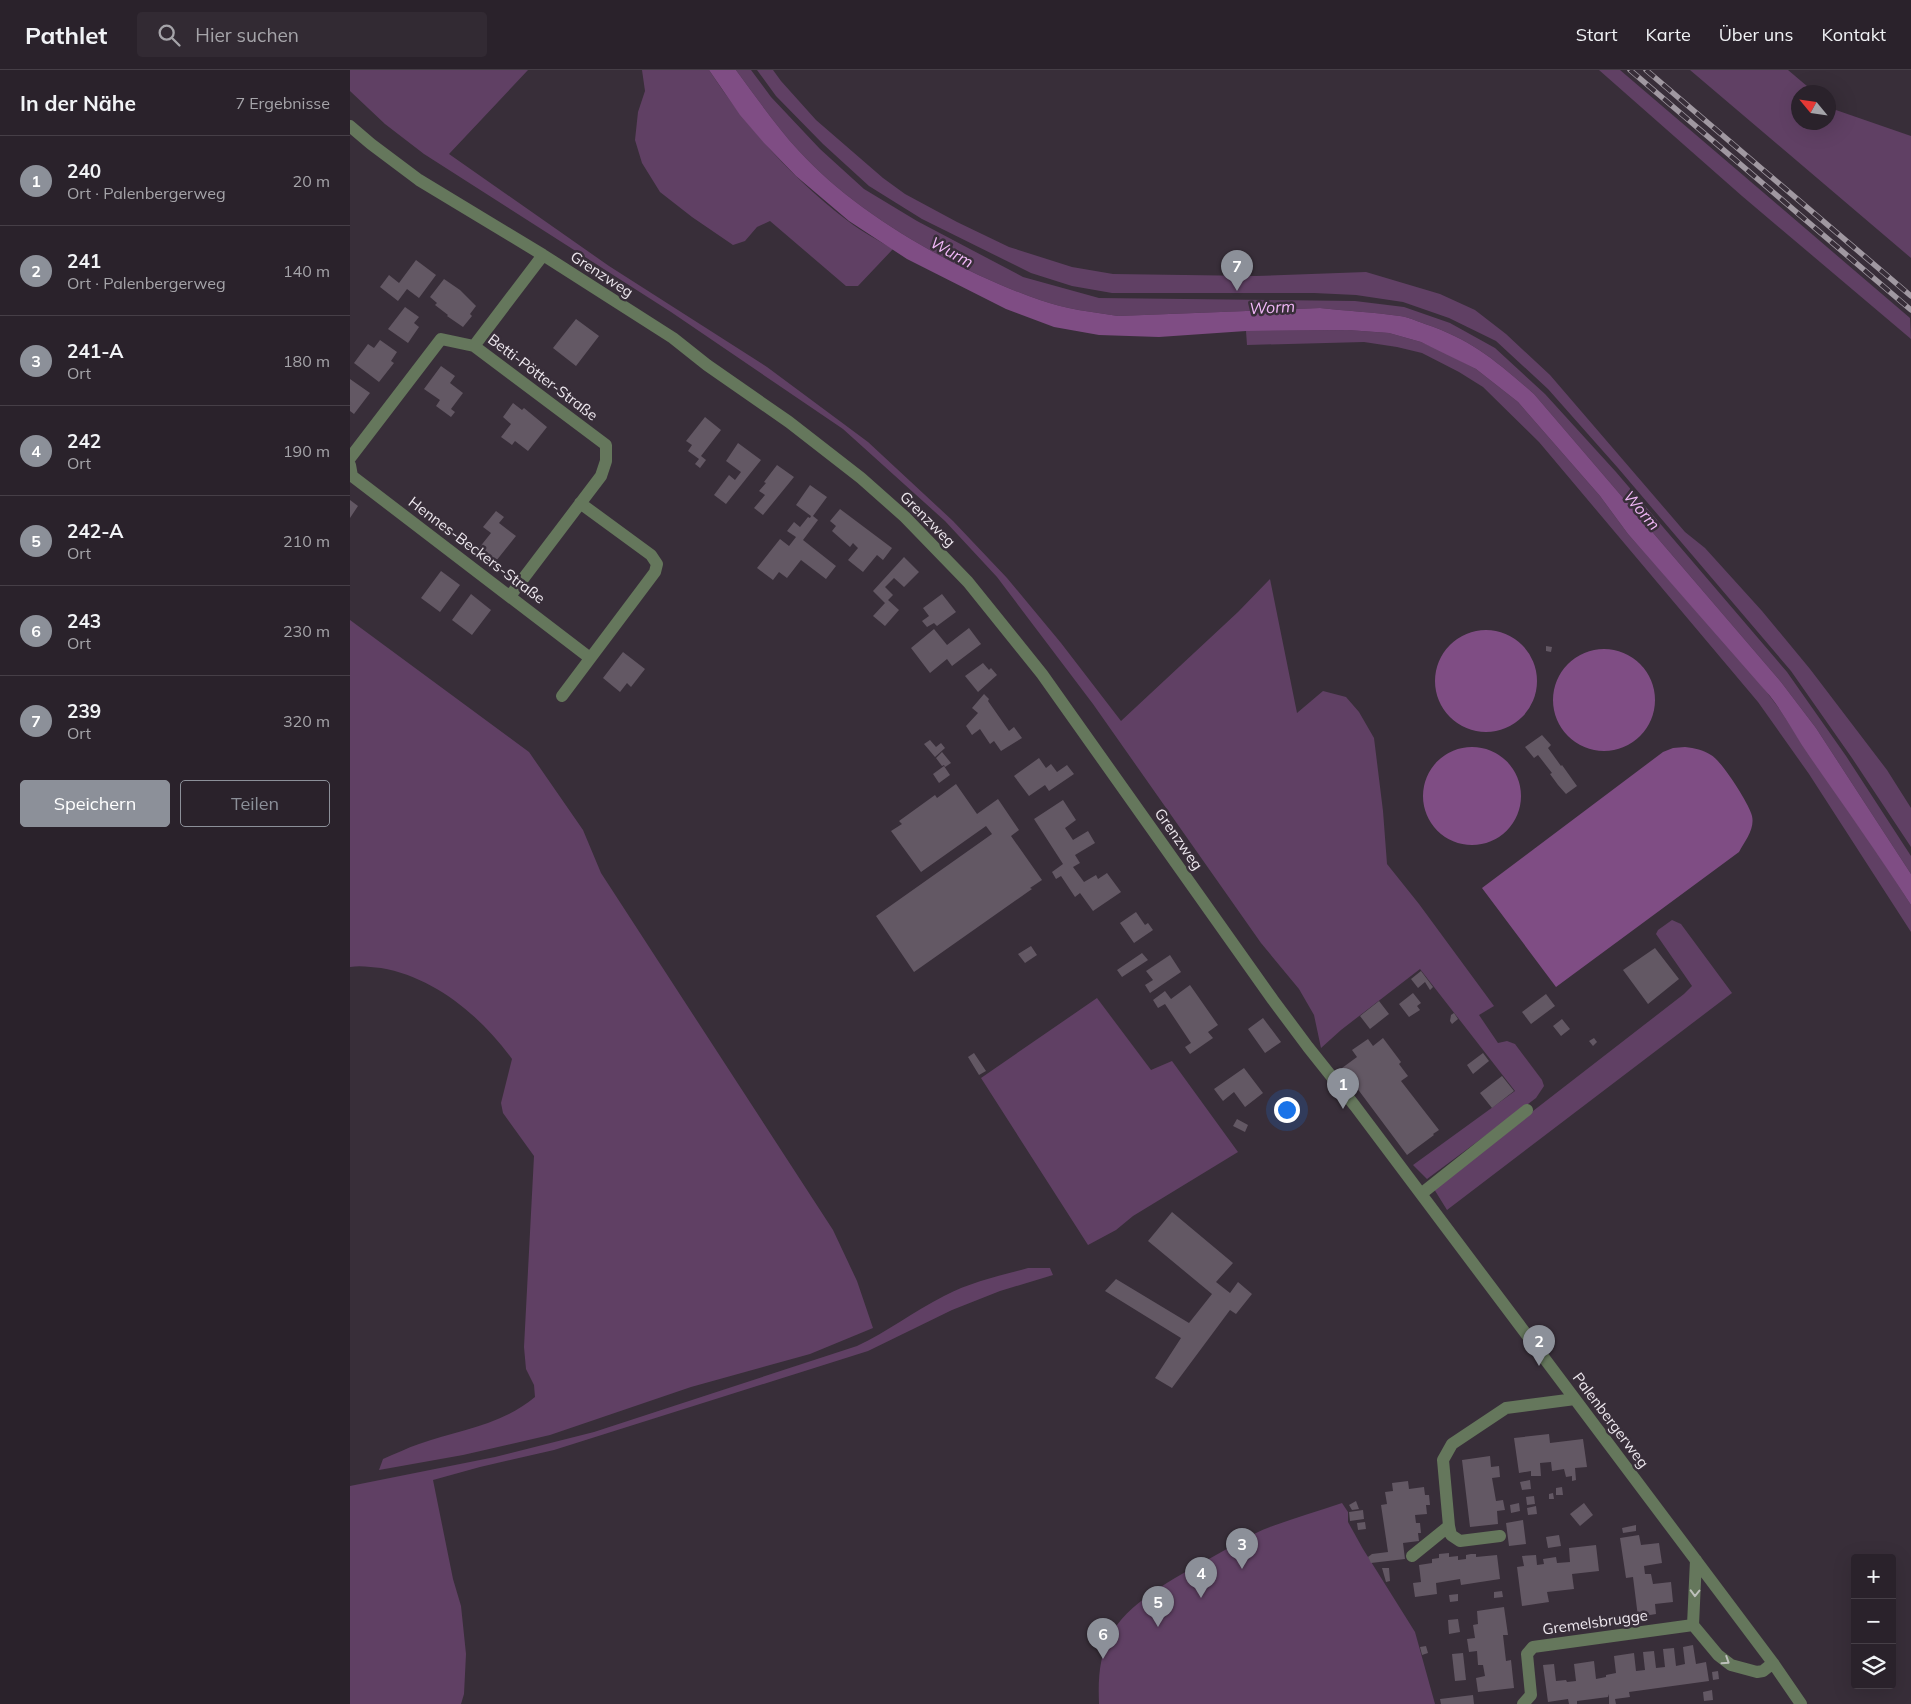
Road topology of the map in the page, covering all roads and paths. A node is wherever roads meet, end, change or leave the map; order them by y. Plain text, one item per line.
1 (350, 126) edge
2 (543, 255) junction
3 (474, 346) junction
4 (350, 458) edge
5 (350, 465) edge
6 (580, 503) junction
7 (510, 596) junction
8 (590, 658) junction
9 (562, 696) dead end
10 (1339, 1085) joint
11 (1527, 1110) dead end
12 (1421, 1194) junction
13 (1575, 1399) junction
14 (1449, 1526) junction
15 (1500, 1536) dead end
16 (1412, 1556) dead end
17 (1696, 1560) junction
18 (1693, 1625) junction
19 (1773, 1663) junction
20 (1523, 1704) edge
21 (1801, 1704) edge

1 - 2 street, Grenzweg
2 - 3 street
2 - 10 street, Grenzweg
3 - 4 street, Betti-Pötter-Straße
3 - 6 street, Betti-Pötter-Straße
5 - 7 street, Hennes-Beckers-Straße
6 - 7 street
6 - 8 street
7 - 8 street, Hennes-Beckers-Straße
8 - 9 street
10 - 12 street, Palenbergerweg
11 - 12 street
12 - 13 street, Palenbergerweg
13 - 14 street
13 - 17 street, Palenbergerweg
14 - 15 street
14 - 16 street
17 -> 18 street
17 - 19 street, Palenbergerweg
18 -> 19 street
18 - 20 street, Gremelsbrugge
19 - 21 street, Palenbergerweg

